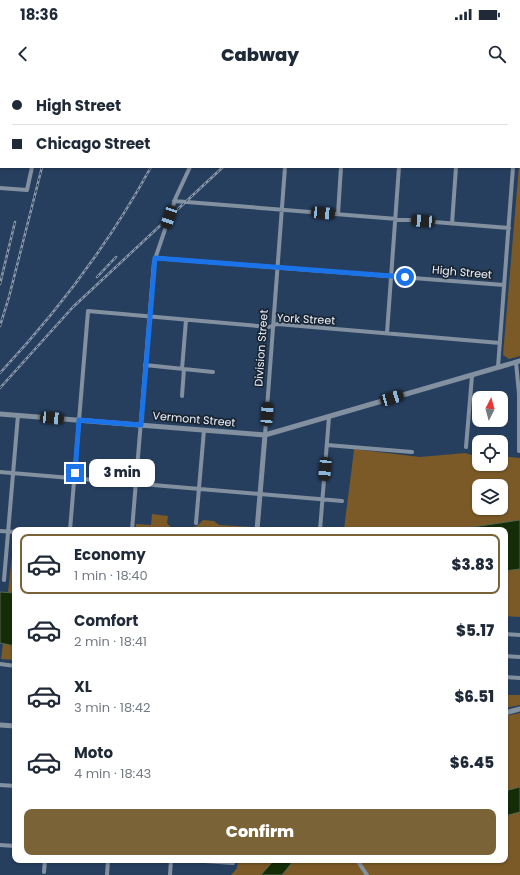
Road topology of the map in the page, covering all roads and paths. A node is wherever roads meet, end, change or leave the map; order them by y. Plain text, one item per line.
1 (32, 168) edge
2 (190, 168) edge
3 (284, 168) edge
4 (341, 168) edge
5 (399, 168) edge
6 (456, 168) edge
7 (513, 168) edge
8 (0, 188) edge
9 (174, 201) junction
10 (281, 210) junction
11 (338, 214) junction
12 (395, 219) junction
13 (452, 224) junction
14 (509, 228) junction
15 (155, 258) junction
16 (277, 267) junction
17 (391, 276) junction
18 (504, 285) junction
19 (149, 317) junction
20 (186, 320) junction
21 (273, 325) junction
22 (386, 333) junction
23 (500, 343) junction
24 (518, 361) edge
25 (146, 365) junction
26 (498, 367) junction
27 (183, 369) junction
28 (213, 372) dead end
29 (472, 376) junction
30 (182, 396) dead end
31 (0, 414) edge
32 (18, 415) junction
33 (329, 417) junction
34 (79, 420) junction
35 (141, 425) junction
36 (204, 430) junction
37 (265, 435) junction
38 (327, 445) junction
39 (466, 447) dead end
40 (519, 451) dead end
41 (412, 452) dead end
42 (0, 472) edge
43 (13, 473) junction
44 (74, 479) junction
45 (136, 484) junction
46 (198, 488) junction
47 (260, 494) junction
48 (322, 500) junction
49 (342, 502) dead end
50 (196, 523) dead end
51 (70, 527) edge
52 (132, 527) edge
53 (257, 527) edge
54 (320, 527) edge
55 (0, 531) edge
56 (8, 532) junction
57 (12, 532) edge
58 (4, 580) dead end
59 (508, 634) edge
60 (520, 635) edge
61 (508, 656) edge
62 (520, 657) edge
63 (0, 664) edge
64 (12, 666) edge
65 (508, 677) edge
66 (520, 678) edge
67 (520, 709) edge
68 (508, 712) edge
69 (0, 725) edge
70 (12, 726) edge
71 (0, 785) edge
72 (12, 786) edge
73 (0, 844) edge
74 (12, 846) edge
75 (45, 863) edge
76 (108, 863) edge
77 (171, 863) edge
78 (359, 863) edge
79 (44, 872) dead end
80 (107, 875) edge
81 (170, 875) edge
82 (367, 875) edge

1 - 8 street
2 - 9 street
3 - 10 street, Division Street
4 - 11 street
5 - 12 street
6 - 13 street
7 - 14 street
9 - 10 street
9 - 15 street
10 - 11 street
10 - 16 street, Division Street
11 - 12 street
12 - 13 street
12 - 17 street
13 - 14 street
14 - 18 street
15 - 16 street, High Street
15 - 19 street
16 - 17 street, High Street
16 - 21 street, Division Street
17 - 18 street, High Street
17 - 22 street
18 - 23 street
19 - 20 street, York Street
19 - 25 street
19 - 34 street, York Street
20 - 21 street, York Street
20 - 27 street
21 - 22 street, York Street
21 - 37 street, Division Street
22 - 23 street, York Street
23 - 26 street
24 - 26 street, Vermont Street
24 - 40 street
25 - 27 street
25 - 35 street
26 - 29 street, Vermont Street
27 - 28 street
27 - 30 street
29 - 33 street, Vermont Street
29 - 39 street
31 - 32 street, Vermont Street
32 - 34 street, Vermont Street
32 - 43 street
33 - 37 street, Vermont Street
33 - 38 street
34 - 35 street, Vermont Street
34 - 44 street
35 - 36 street, Vermont Street
35 - 45 street
36 - 37 street, Vermont Street
36 - 46 street
37 - 47 street, Division Street
38 - 41 street
38 - 48 street
42 - 43 street
43 - 44 street
43 - 56 street
44 - 45 street
44 - 51 street
45 - 46 street
45 - 52 street
46 - 47 street
46 - 50 street
47 - 48 street
47 - 53 street, Division Street
48 - 49 street
48 - 54 street
55 - 56 street
56 - 57 street
56 - 58 street
59 - 60 street
61 - 62 street
63 - 64 street
65 - 66 street
67 - 68 street
69 - 70 street
71 - 72 street
73 - 74 street
75 - 79 street
76 - 80 street
77 - 81 street
78 - 82 street

